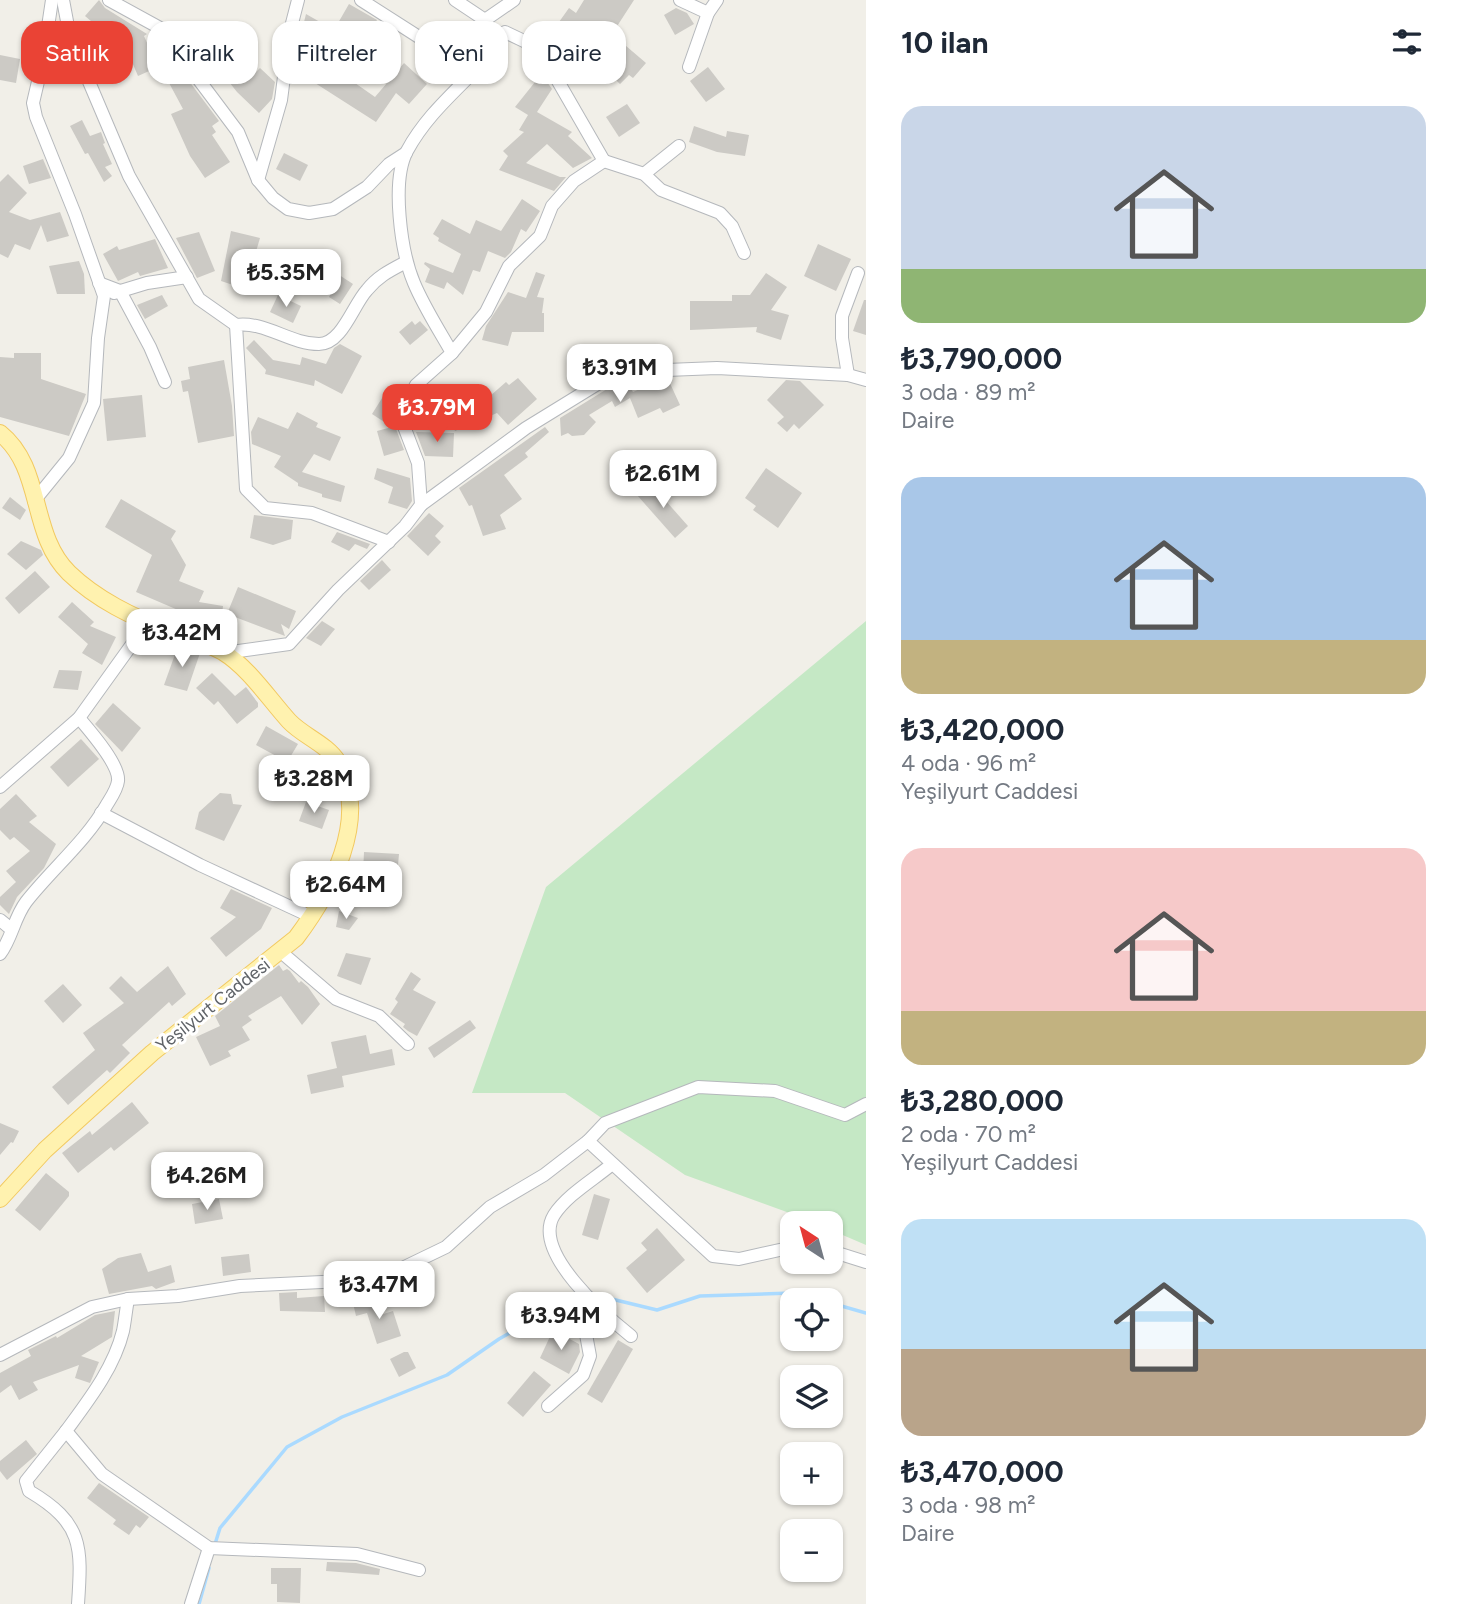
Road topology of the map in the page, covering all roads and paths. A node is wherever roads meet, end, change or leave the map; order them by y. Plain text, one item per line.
1 (52, 0) edge
2 (63, 0) edge
3 (109, 0) edge
4 (298, 0) edge
5 (361, 0) edge
6 (456, 0) edge
7 (514, 0) edge
8 (680, 0) edge
9 (717, 0) edge
10 (708, 13) junction
11 (485, 20) joint
12 (508, 33) edge
13 (415, 35) edge
14 (689, 67) dead end
15 (460, 84) edge
16 (679, 146) dead end
17 (406, 153) junction
18 (604, 161) junction
19 (645, 174) junction
20 (258, 180) junction
21 (744, 253) dead end
22 (406, 262) junction
23 (858, 272) dead end
24 (187, 277) junction
25 (102, 290) junction
26 (120, 291) junction
27 (236, 325) junction
28 (452, 353) junction
29 (848, 376) junction
30 (866, 380) edge
31 (165, 382) dead end
32 (0, 433) edge
33 (34, 501) junction
34 (421, 505) junction
35 (389, 542) junction
36 (148, 622) junction
37 (224, 653) junction
38 (79, 718) junction
39 (0, 787) edge
40 (101, 813) junction
41 (312, 917) junction
42 (0, 920) edge
43 (11, 929) junction
44 (281, 951) junction
45 (0, 954) edge
46 (408, 1044) dead end
47 (866, 1104) edge
48 (588, 1141) junction
49 (611, 1165) junction
50 (0, 1199) edge
51 (780, 1250) edge
52 (844, 1255) edge
53 (866, 1262) edge
54 (128, 1299) junction
55 (597, 1310) junction
56 (631, 1336) dead end
57 (0, 1355) edge
58 (548, 1406) dead end
59 (66, 1431) junction
60 (213, 1548) junction
61 (419, 1570) dead end
62 (78, 1604) edge
63 (191, 1604) edge

1 - 25 street
2 - 24 street
3 - 20 street
4 - 20 street
5 - 13 street
6 - 11 street
7 - 11 street
8 - 10 street
9 - 10 street
10 - 14 street
12 - 18 street
15 - 17 street
16 - 19 street
17 - 20 street
17 - 22 street
18 - 19 street
18 - 28 street
19 - 21 street
22 - 27 street
22 - 28 street
23 - 29 street
24 - 26 street
24 - 27 street
25 - 26 street
25 - 33 street
26 - 31 street
27 - 35 street
28 - 34 street
29 - 30 street
29 - 34 street
32 - 33 main road, Yeşilyurt Caddesi
33 - 36 main road, Yeşilyurt Caddesi
34 - 35 street
35 - 37 street
36 - 37 main road, Yeşilyurt Caddesi
36 - 38 street
37 - 41 main road, Yeşilyurt Caddesi
38 - 39 street
38 - 40 street
40 - 41 street
40 - 43 street
41 - 44 main road, Yeşilyurt Caddesi
42 - 43 street
43 - 45 street
44 - 46 street
44 - 50 main road, Yeşilyurt Caddesi
47 - 48 street
48 - 49 street
48 - 54 street
49 - 51 street
49 - 55 street
52 - 53 street
54 - 57 street
54 - 59 street
55 - 56 street
55 - 58 street
59 - 60 street
59 - 62 street
60 - 61 street
60 - 63 street

